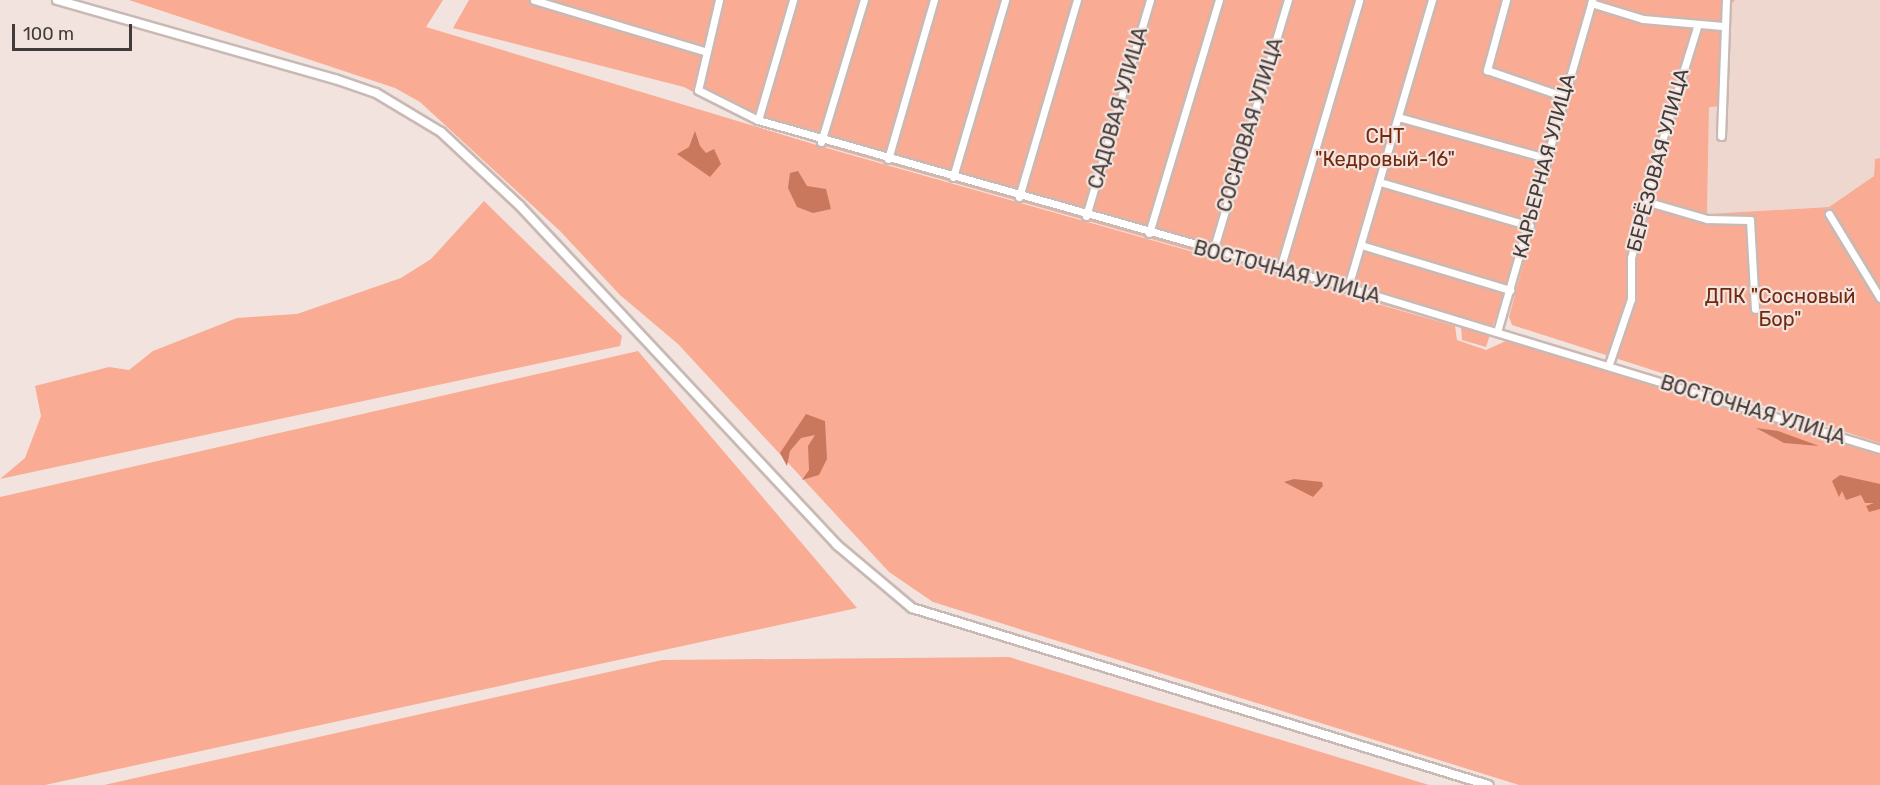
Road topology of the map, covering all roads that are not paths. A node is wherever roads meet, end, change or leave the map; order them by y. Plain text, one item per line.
1 (57, 0) edge
2 (534, 0) edge
3 (719, 0) edge
4 (793, 0) edge
5 (864, 0) edge
6 (934, 0) edge
7 (1005, 0) edge
8 (1077, 0) edge
9 (1150, 0) edge
10 (1219, 0) edge
11 (1288, 0) edge
12 (1359, 0) edge
13 (1432, 0) edge
14 (1506, 0) edge
15 (1726, 0) edge
16 (1591, 2) edge
17 (1723, 26) junction
18 (1697, 27) junction
19 (704, 51) junction
20 (1562, 96) junction
21 (1398, 117) junction
22 (758, 120) junction
23 (1721, 136) dead end
24 (821, 142) junction
25 (1546, 158) junction
26 (888, 159) junction
27 (953, 177) junction
28 (1380, 182) junction
29 (1019, 197) junction
30 (1645, 201) junction
31 (1828, 214) dead end
32 (1086, 216) junction
33 (1530, 226) junction
34 (1149, 234) junction
35 (1361, 245) junction
36 (1213, 251) junction
37 (1280, 269) junction
38 (1348, 287) junction
39 (1510, 290) junction
40 (1880, 298) edge
41 (1755, 309) dead end
42 (1497, 332) junction
43 (1609, 364) junction
44 (1880, 449) edge
45 (1488, 785) edge

1 - 45 street
2 - 19 street
3 - 19 street
4 - 22 street
5 - 24 street
6 - 26 street
7 - 27 street
8 - 29 street
9 - 32 street, САДОВАЯ УЛИЦА
10 - 34 street
11 - 36 street, СОСНОВАЯ УЛИЦА
12 - 37 street
13 - 21 street
14 - 20 street
15 - 17 street
16 - 18 street
16 - 20 street, КАРЬЕРНАЯ УЛИЦА
17 - 18 street
17 - 23 street
18 - 30 street, БЕРЁЗОВАЯ УЛИЦА
19 - 22 street, ВОСТОЧНАЯ УЛИЦА
20 - 25 street, КАРЬЕРНАЯ УЛИЦА
21 - 25 street
21 - 28 street
22 - 24 street, ВОСТОЧНАЯ УЛИЦА
24 - 26 street, ВОСТОЧНАЯ УЛИЦА
25 - 33 street, КАРЬЕРНАЯ УЛИЦА
26 - 27 street, ВОСТОЧНАЯ УЛИЦА
27 - 29 street, ВОСТОЧНАЯ УЛИЦА
28 - 33 street
28 - 35 street
29 - 32 street, ВОСТОЧНАЯ УЛИЦА
30 - 41 street
30 - 43 street, БЕРЁЗОВАЯ УЛИЦА
31 - 40 street
32 - 34 street, ВОСТОЧНАЯ УЛИЦА
33 - 39 street, КАРЬЕРНАЯ УЛИЦА
34 - 36 street, ВОСТОЧНАЯ УЛИЦА
35 - 38 street
35 - 39 street
36 - 37 street, ВОСТОЧНАЯ УЛИЦА
37 - 38 street, ВОСТОЧНАЯ УЛИЦА
38 - 42 street, ВОСТОЧНАЯ УЛИЦА
39 - 42 street, КАРЬЕРНАЯ УЛИЦА
42 - 43 street, ВОСТОЧНАЯ УЛИЦА
43 - 44 street, ВОСТОЧНАЯ УЛИЦА

